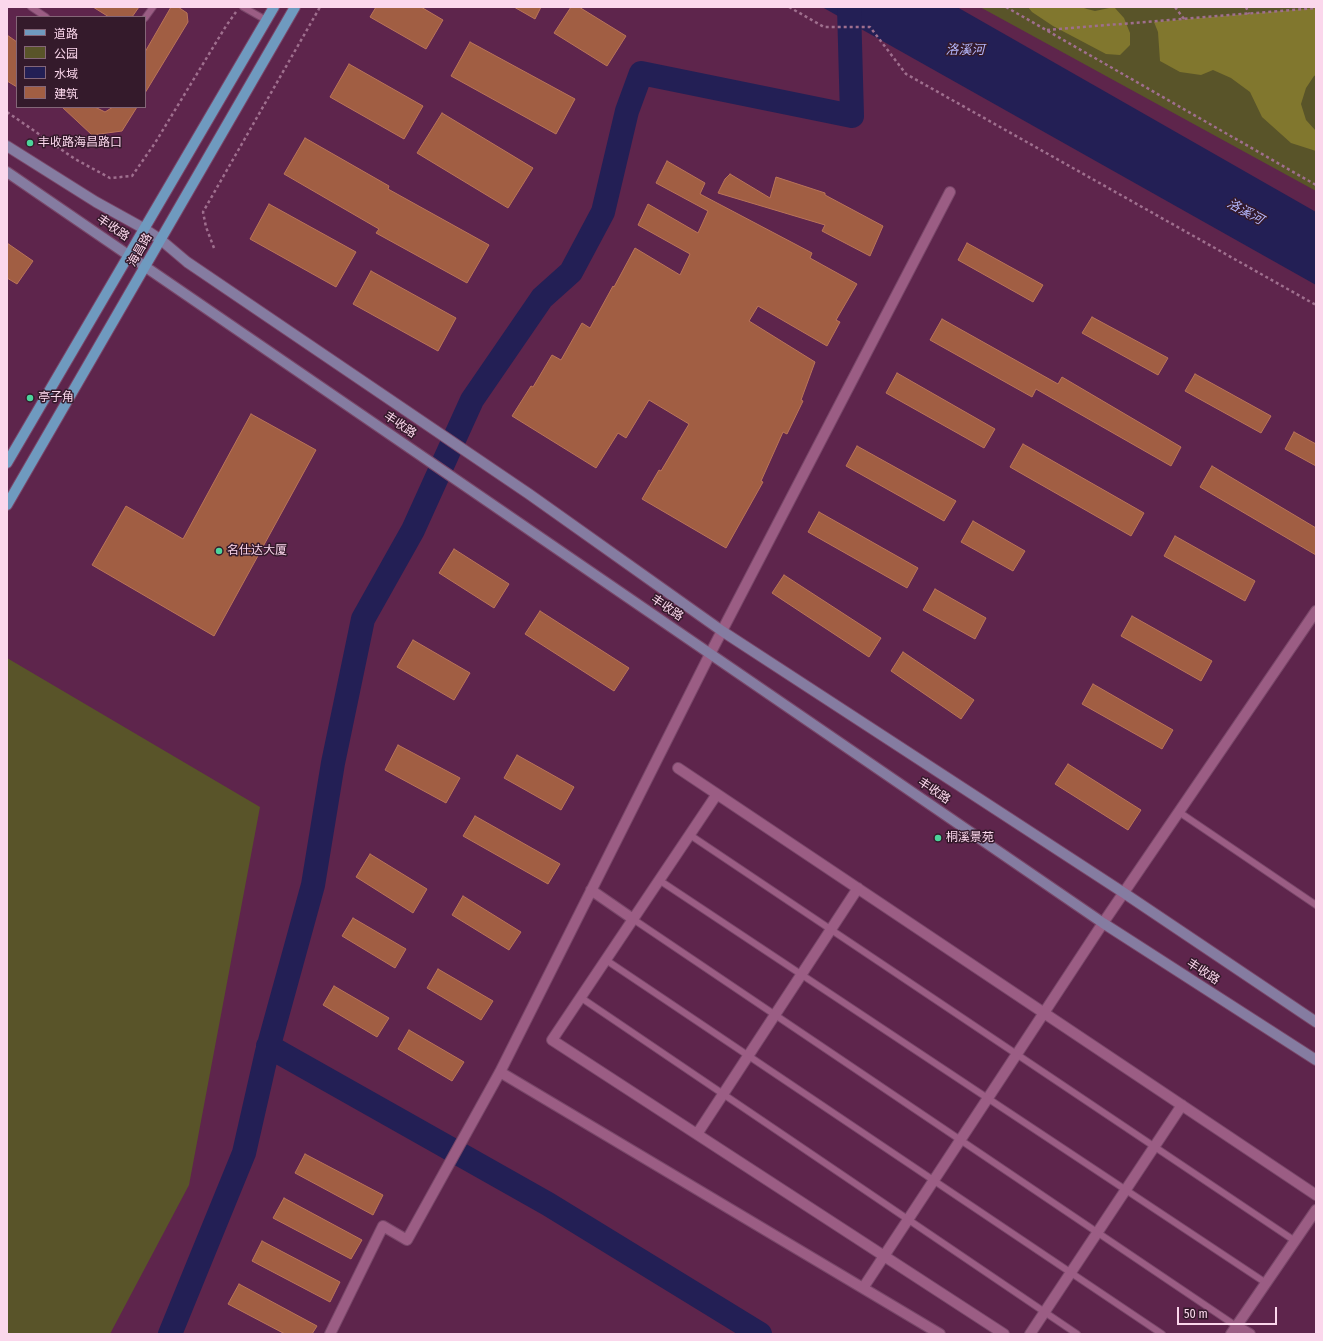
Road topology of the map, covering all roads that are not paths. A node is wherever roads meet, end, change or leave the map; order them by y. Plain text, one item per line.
1 (31, 7) edge
2 (153, 7) edge
3 (241, 7) edge
4 (274, 7) edge
5 (295, 7) edge
6 (44, 16) edge
7 (146, 17) edge
8 (266, 20) junction
9 (7, 146) edge
10 (7, 172) edge
11 (950, 192) dead end
12 (143, 228) junction
13 (161, 240) junction
14 (128, 254) junction
15 (146, 266) junction
16 (7, 463) edge
17 (7, 505) edge
18 (1316, 611) edge
19 (722, 631) junction
20 (710, 654) junction
21 (678, 768) dead end
22 (717, 794) junction
23 (1179, 812) junction
24 (690, 835) junction
25 (659, 880) junction
26 (858, 888) junction
27 (591, 890) junction
28 (1124, 893) junction
29 (1316, 905) edge
30 (633, 919) junction
31 (1103, 923) junction
32 (831, 929) junction
33 (606, 960) junction
34 (801, 974) junction
35 (580, 997) junction
36 (1044, 1013) junction
37 (775, 1015) junction
38 (1316, 1022) edge
39 (1017, 1054) junction
40 (748, 1056) junction
41 (1316, 1060) edge
42 (500, 1072) junction
43 (723, 1094) junction
44 (988, 1098) junction
45 (1182, 1105) junction
46 (697, 1134) junction
47 (961, 1140) junction
48 (1155, 1147) junction
49 (934, 1181) junction
50 (1126, 1190) junction
51 (1316, 1194) edge
52 (1316, 1210) edge
53 (908, 1220) junction
54 (1098, 1233) junction
55 (1295, 1241) junction
56 (884, 1256) junction
57 (1071, 1273) junction
58 (1266, 1283) junction
59 (863, 1288) junction
60 (1045, 1312) junction
61 (1233, 1330) edge
62 (330, 1334) edge
63 (940, 1334) edge
64 (1004, 1334) edge
65 (1030, 1334) edge
66 (1077, 1334) edge
67 (1162, 1334) edge
68 (1250, 1334) edge

1 - 6 lane
2 - 7 lane
3 - 8 lane
4 - 8 main road, 海昌路
5 - 13 main road, 海昌路
8 - 12 main road, 海昌路
9 - 12 main road, 丰收路
10 - 14 main road, 丰收路
11 - 19 street
12 - 13 main road, 丰收路
12 - 14 main road, 海昌路
13 - 15 main road, 海昌路
13 - 19 main road, 丰收路
14 - 15 main road, 丰收路
14 - 16 main road, 海昌路
15 - 17 main road, 海昌路
15 - 20 main road, 丰收路
18 - 23 street
19 - 20 street
19 - 28 main road, 丰收路
20 - 27 street
20 - 31 main road, 丰收路
21 - 22 street
22 - 24 street
22 - 26 street
23 - 28 street
23 - 29 lane
24 - 25 street
24 - 32 lane
25 - 30 street
25 - 34 lane
26 - 32 street
26 - 36 street
27 - 30 street
27 - 42 street
28 - 31 street
28 - 38 main road, 丰收路
30 - 33 street
30 - 37 lane
31 - 36 street
31 - 41 main road, 丰收路
32 - 34 street
32 - 39 lane
33 - 35 street
33 - 40 lane
34 - 37 street
34 - 44 lane
35 - 43 lane
35 - 46 street
36 - 39 street
36 - 45 street
37 - 40 street
37 - 47 lane
39 - 44 street
39 - 48 lane
40 - 43 street
40 - 49 lane
42 - 59 street
42 - 62 street
43 - 46 street
43 - 53 lane
44 - 47 street
44 - 50 lane
45 - 48 street
45 - 51 street
46 - 56 street
47 - 49 street
47 - 54 lane
48 - 50 street
48 - 55 lane
49 - 53 street
49 - 57 lane
50 - 54 street
50 - 58 lane
52 - 55 street
53 - 56 street
53 - 60 lane
54 - 57 street
54 - 61 lane
55 - 58 street
56 - 59 street
56 - 64 street
57 - 60 street
57 - 67 lane
58 - 61 street
59 - 63 street
60 - 65 street
60 - 66 lane
61 - 68 street

